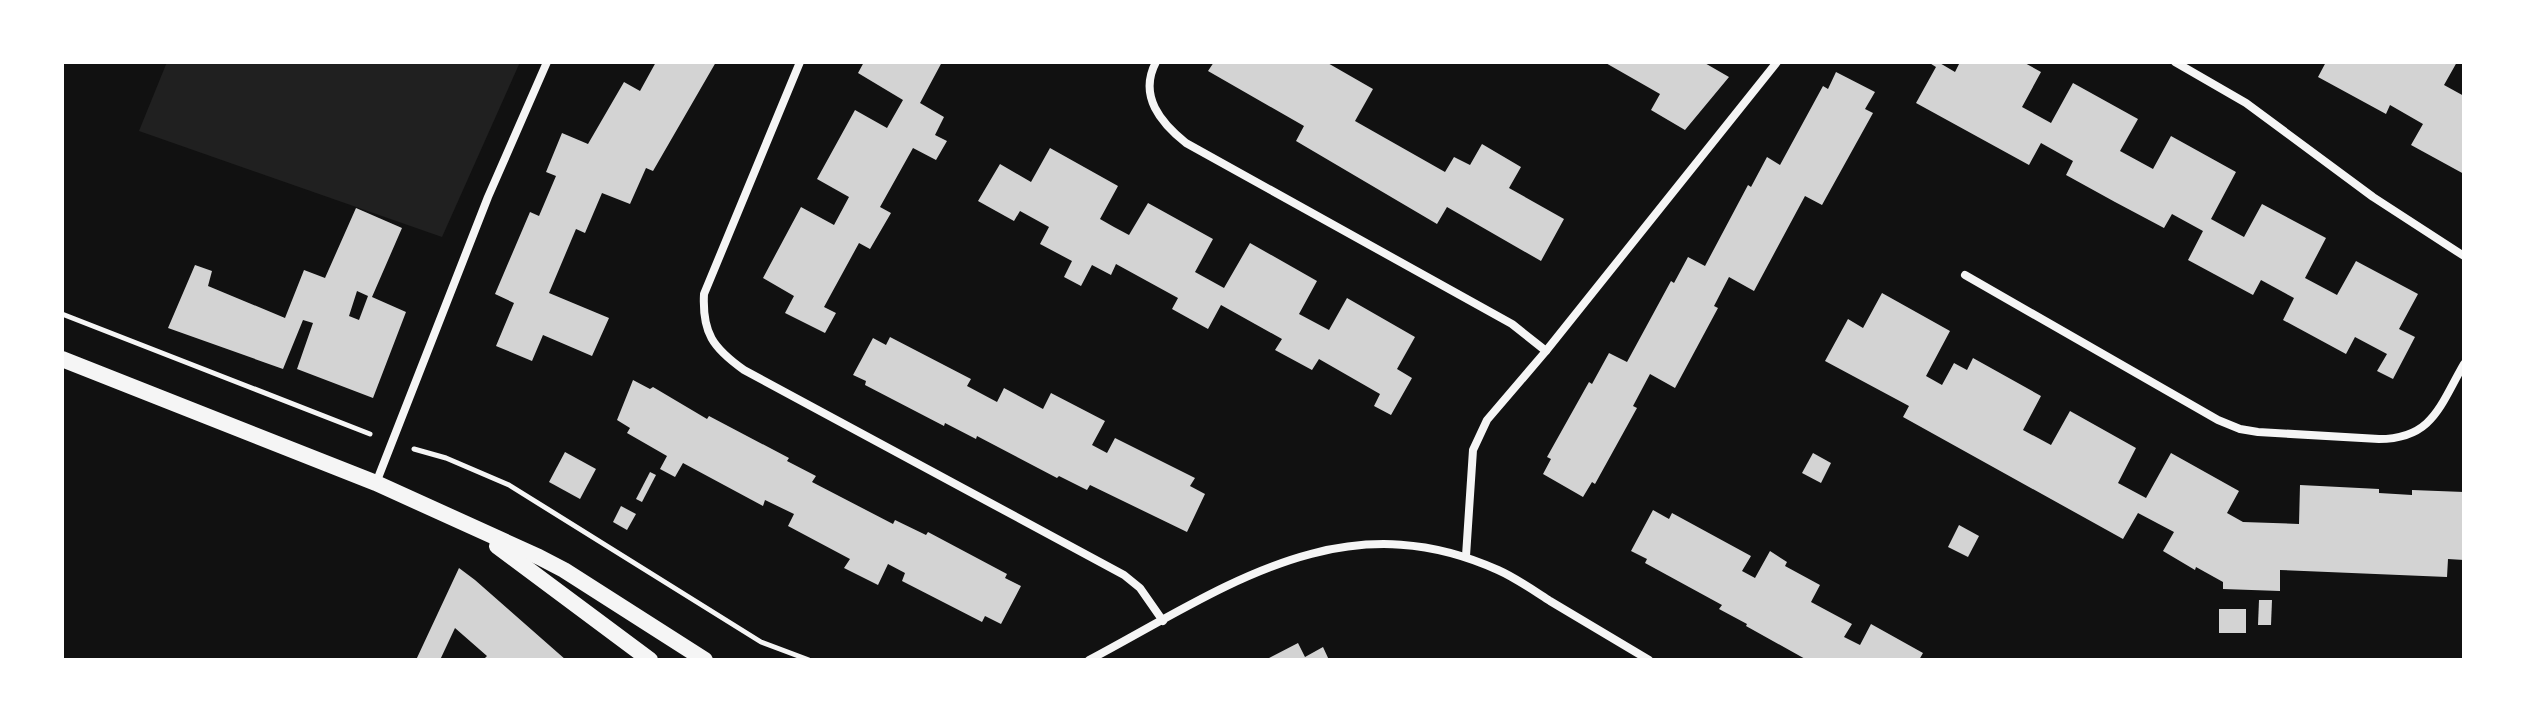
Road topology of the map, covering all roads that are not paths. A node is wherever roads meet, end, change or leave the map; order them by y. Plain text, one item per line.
1 (547, 62) edge
2 (800, 62) edge
3 (1156, 62) edge
4 (1777, 62) edge
5 (2175, 62) edge
6 (2464, 256) edge
7 (1965, 275) dead end
8 (1546, 351) junction
9 (62, 359) edge
10 (2464, 364) edge
11 (376, 483) junction
12 (477, 530) junction
13 (1466, 556) junction
14 (1163, 621) junction
15 (650, 660) edge
16 (705, 660) edge
17 (1089, 660) edge
18 (1649, 660) edge

1 - 11 street
2 - 14 street
3 - 8 street
4 - 8 street
5 - 6 street
7 - 10 street
8 - 13 street
9 - 11 main road
11 - 12 main road
12 - 15 main road
12 - 16 main road
13 - 14 street
13 - 18 street
14 - 17 street

